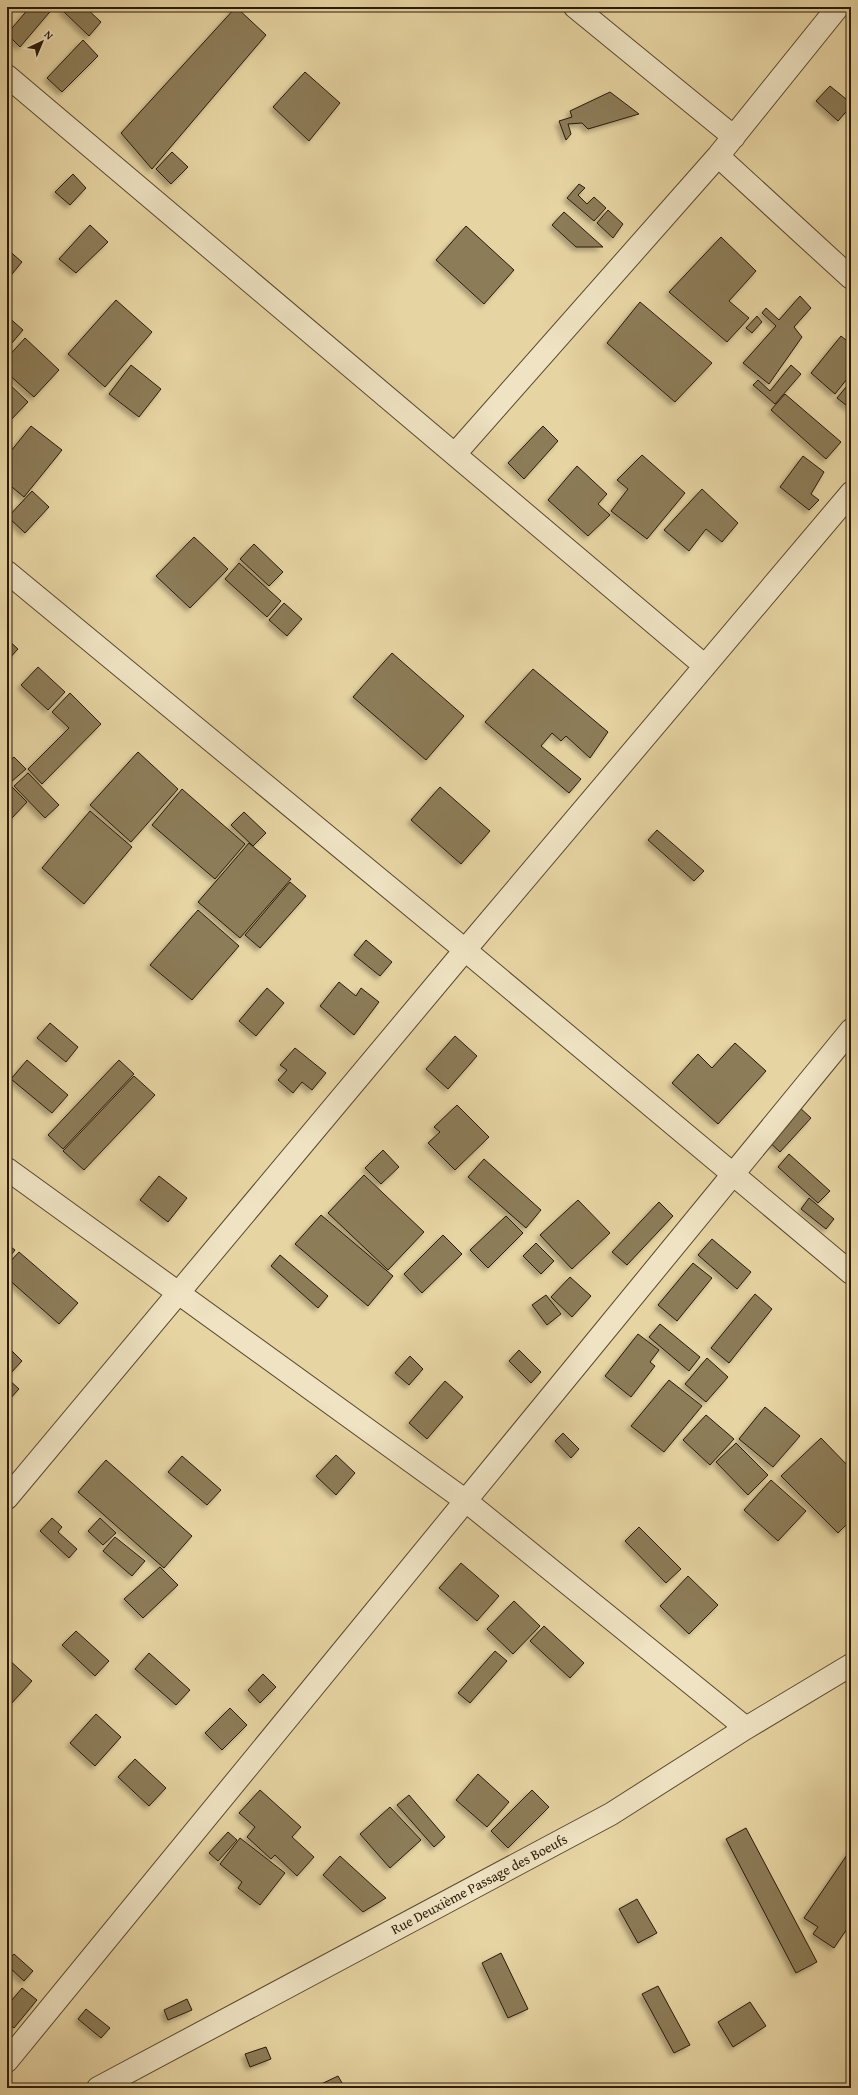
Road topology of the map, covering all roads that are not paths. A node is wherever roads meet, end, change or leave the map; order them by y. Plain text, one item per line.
1 (575, 7) edge
2 (838, 7) edge
3 (7, 76) edge
4 (734, 137) junction
5 (718, 156) junction
6 (851, 278) edge
7 (455, 454) junction
8 (851, 493) edge
9 (7, 572) edge
10 (705, 666) junction
11 (465, 950) junction
12 (851, 1030) edge
13 (7, 1169) edge
14 (733, 1176) junction
15 (851, 1273) edge
16 (177, 1293) junction
17 (7, 1498) edge
18 (466, 1501) junction
19 (851, 1664) edge
20 (746, 1728) junction
21 (7, 2061) edge
22 (98, 2088) edge

1 - 4 street
2 - 4 street
3 - 7 street
4 - 5 street
5 - 6 street
5 - 7 street
7 - 10 street
8 - 10 street
9 - 11 street
10 - 11 street
11 - 14 street
11 - 16 street
12 - 14 street
13 - 16 street
14 - 15 street
14 - 18 street
16 - 17 street
16 - 18 street
18 - 20 street
18 - 21 street
19 - 20 street, Rue Deuxième Passage des Boeufs
20 - 22 street, Rue Deuxième Passage des Boeufs

